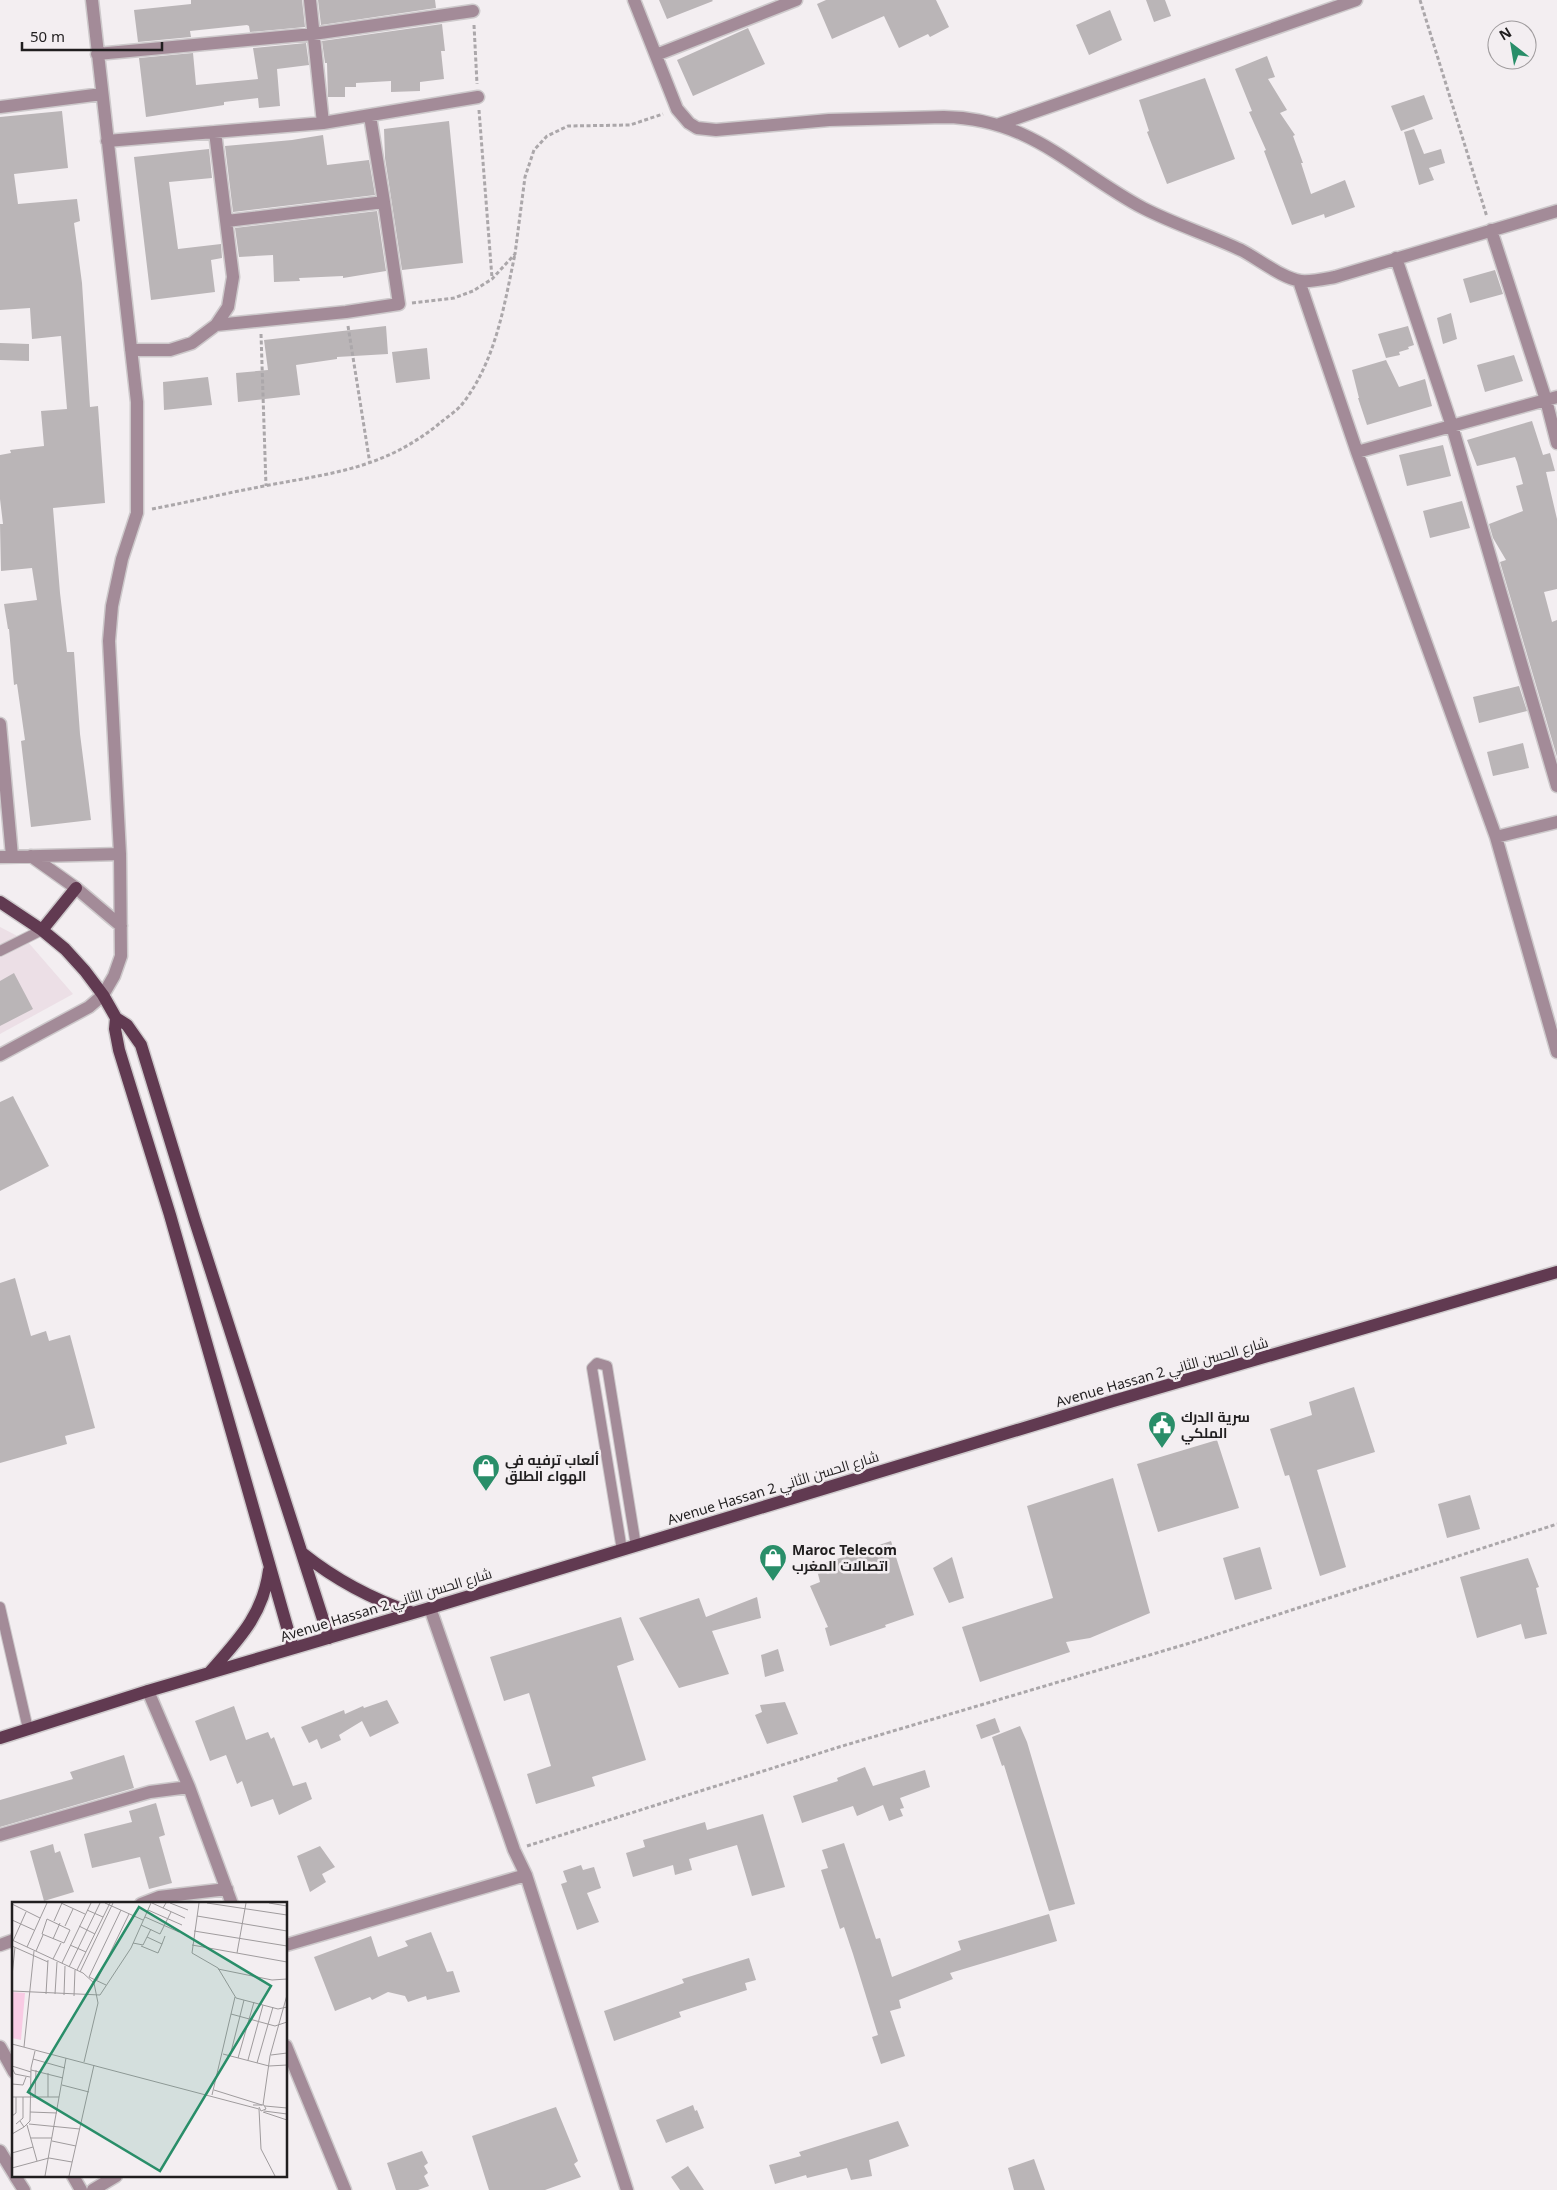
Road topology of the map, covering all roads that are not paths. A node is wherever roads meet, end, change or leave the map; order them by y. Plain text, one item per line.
1 (92, 0) edge
2 (310, 0) edge
3 (634, 0) edge
4 (796, 0) edge
5 (1356, 0) edge
6 (473, 11) road end
7 (313, 34) junction
8 (97, 54) junction
9 (656, 55) junction
10 (102, 94) junction
11 (478, 97) road end
12 (0, 107) edge
13 (370, 116) junction
14 (323, 122) junction
15 (1000, 124) junction
16 (215, 132) junction
17 (107, 141) junction
18 (384, 202) junction
19 (1557, 211) edge
20 (227, 221) junction
21 (1491, 230) junction
22 (1396, 258) junction
23 (1299, 281) junction
24 (216, 325) junction
25 (131, 350) junction
26 (1551, 398) edge
27 (1452, 426) junction
28 (1557, 443) edge
29 (1358, 452) junction
30 (0, 724) edge
31 (1557, 786) edge
32 (1557, 822) edge
33 (1496, 837) junction
34 (120, 854) junction
35 (31, 856) junction
36 (6, 857) edge
37 (76, 888) junction
38 (0, 902) edge
39 (121, 926) junction
40 (42, 930) junction
41 (0, 951) edge
42 (103, 995) junction
43 (116, 1018) junction
44 (1557, 1052) edge
45 (0, 1055) edge
46 (1557, 1272) edge
47 (616, 1418) junction
48 (600, 1421) junction
49 (636, 1546) junction
50 (622, 1550) junction
51 (302, 1553) junction
52 (269, 1565) junction
53 (0, 1607) edge
54 (430, 1608) junction
55 (414, 1613) junction
56 (329, 1638) junction
57 (293, 1648) junction
58 (210, 1673) junction
59 (148, 1691) junction
60 (28, 1729) junction
61 (0, 1738) edge
62 (189, 1787) junction
63 (0, 1835) edge
64 (526, 1875) junction
65 (227, 1889) junction
66 (146, 1902) edge
67 (231, 1902) edge
68 (12, 1941) edge
69 (288, 1944) edge
70 (0, 1945) edge
71 (0, 2047) edge
72 (288, 2057) edge
73 (12, 2068) edge
74 (291, 2074) edge
75 (0, 2151) edge
76 (12, 2172) edge
77 (16, 2178) edge
78 (74, 2178) edge
79 (113, 2178) edge
80 (24, 2190) edge
81 (81, 2190) edge
82 (93, 2190) edge
83 (345, 2190) edge
84 (627, 2190) edge

1 - 8 street
2 - 7 street
3 - 9 street
4 - 9 street
5 - 15 street
6 - 7 street
7 - 8 street
7 - 14 street
8 - 10 street
9 - 15 street
10 - 12 street
10 - 17 street
11 - 13 street
13 - 14 street
13 - 18 street
14 - 16 street
15 - 23 street
16 - 17 street
16 - 20 street
17 - 25 street
18 - 20 street
18 - 24 street
19 - 21 street
20 - 24 street
21 - 22 street
21 - 26 street
22 - 23 street
22 - 27 street
23 - 29 street
24 - 25 street
25 - 34 street
26 - 27 street
26 - 28 street
27 - 29 street
27 - 31 street
29 - 33 street
30 - 36 street
32 - 33 street
33 - 44 street
34 - 35 street
34 - 39 street
35 - 36 street
35 - 37 street
37 - 39 street
37 - 40 main road
38 - 40 main road
39 - 42 street
40 - 41 lane
40 - 42 main road
42 - 43 main road
42 - 45 street
43 - 51 main road
43 - 52 main road
46 - 49 main road, Avenue Hassan 2 شارع الحسن الثاني
47 - 48 lane
47 - 48 lane
47 - 49 lane
48 - 50 lane
49 - 50 main road, Avenue Hassan 2 شارع الحسن الثاني
50 - 54 main road, Avenue Hassan 2 شارع الحسن الثاني
51 - 55 main road
51 - 56 main road
52 - 57 main road
52 - 58 main road
53 - 60 lane
54 - 55 main road, Avenue Hassan 2 شارع الحسن الثاني
54 - 64 street
55 - 56 main road, Avenue Hassan 2 شارع الحسن الثاني
56 - 57 main road, Avenue Hassan 2 شارع الحسن الثاني
57 - 58 main road, Avenue Hassan 2 شارع الحسن الثاني
58 - 59 main road, Avenue Hassan 2 شارع الحسن الثاني
59 - 60 main road, Avenue Hassan 2 شارع الحسن الثاني
59 - 62 street
60 - 61 main road, Avenue Hassan 2 شارع الحسن الثاني
62 - 63 street
62 - 65 street
64 - 69 street
64 - 84 street
65 - 66 street
65 - 67 street
68 - 70 street
71 - 73 street
72 - 74 street
74 - 83 street
75 - 76 street
77 - 80 street
78 - 81 street
79 - 82 street

